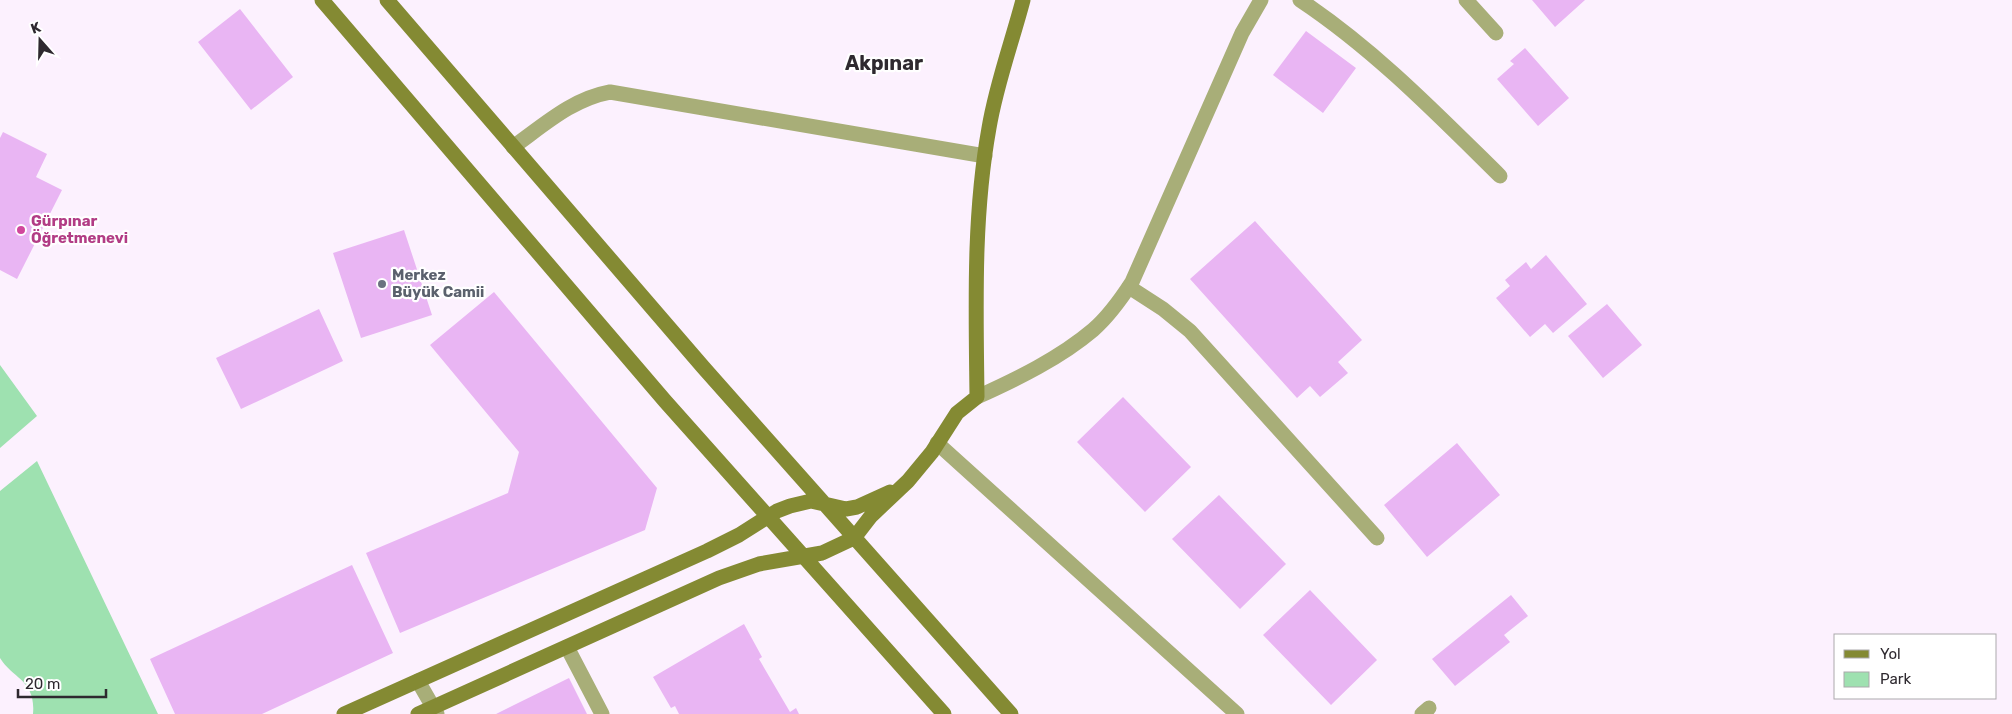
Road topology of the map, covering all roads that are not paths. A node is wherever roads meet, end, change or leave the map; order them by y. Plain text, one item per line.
1 (322, 0) edge
2 (387, 0) edge
3 (1023, 0) edge
4 (1261, 0) edge
5 (1300, 0) edge
6 (1466, 0) edge
7 (1496, 33) dead end
8 (513, 147) junction
9 (985, 156) junction
10 (1500, 176) dead end
11 (1129, 287) junction
12 (978, 397) junction
13 (937, 443) junction
14 (908, 481) junction
15 (823, 503) junction
16 (768, 516) junction
17 (854, 538) junction
18 (1377, 538) dead end
19 (804, 557) junction
20 (567, 647) junction
21 (418, 681) junction
22 (435, 711) edge
23 (344, 714) edge
24 (418, 714) edge
25 (602, 714) edge
26 (944, 714) edge
27 (1010, 714) edge
28 (1238, 714) edge

1 - 16 main road
2 - 8 main road
3 - 9 main road
4 - 11 street
5 - 10 street
6 - 7 street
8 - 9 street
8 - 15 main road
9 - 12 main road
11 - 12 street
11 - 18 street
12 - 13 main road
13 - 14 main road
13 - 28 street
14 - 15 main road
14 - 17 main road
15 - 16 main road
15 - 17 main road
16 - 19 main road
16 - 21 main road
17 - 19 main road
17 - 27 main road
19 - 20 main road
19 - 26 main road
20 - 22 main road
20 - 25 street
21 - 22 street
21 - 23 main road
22 - 24 main road

